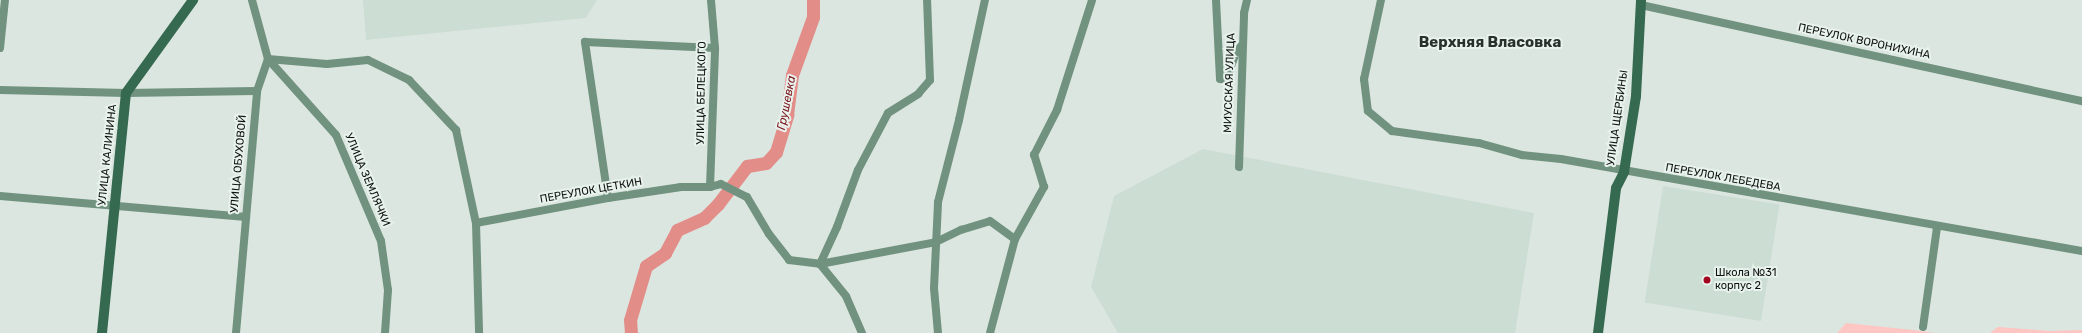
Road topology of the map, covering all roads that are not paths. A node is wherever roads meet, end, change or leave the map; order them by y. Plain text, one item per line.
1 (5, 0) edge
2 (193, 0) edge
3 (252, 0) edge
4 (711, 0) edge
5 (927, 0) edge
6 (985, 0) edge
7 (1092, 0) edge
8 (1216, 0) edge
9 (1247, 0) edge
10 (1381, 0) edge
11 (1641, 3) edge
12 (1242, 45) junction
13 (0, 48) edge
14 (715, 48) junction
15 (268, 60) junction
16 (0, 90) edge
17 (256, 91) junction
18 (126, 93) junction
19 (2082, 100) edge
20 (1239, 167) dead end
21 (1624, 172) junction
22 (710, 187) junction
23 (0, 196) edge
24 (608, 198) junction
25 (115, 205) junction
26 (246, 217) junction
27 (476, 223) junction
28 (1937, 227) junction
29 (1015, 239) junction
30 (936, 242) junction
31 (2082, 251) edge
32 (820, 264) junction
33 (1923, 327) dead end
34 (102, 333) edge
35 (236, 333) edge
36 (385, 333) edge
37 (479, 333) edge
38 (862, 333) edge
39 (938, 333) edge
40 (990, 333) edge
41 (1598, 333) edge

1 - 13 street
2 - 18 street, УЛИЦА КАЛИНИНА
3 - 15 street
4 - 14 street, УЛИЦА БЕЛЕЦКОГО
5 - 32 street
6 - 30 street
7 - 29 street
8 - 12 street
9 - 12 street, МИУССКАЯ УЛИЦА
10 - 21 street, ПЕРЕУЛОК ЛЕБЕДЕВА
11 - 19 street, ПЕРЕУЛОК ВОРОНИХИНА
11 - 21 street, УЛИЦА ЩЕРБИНЫ
12 - 20 street, МИУССКАЯ УЛИЦА
14 - 22 street, УЛИЦА БЕЛЕЦКОГО
14 - 24 street
15 - 17 street, УЛИЦА ОБУХОВОЙ
15 - 27 street
15 - 36 street, УЛИЦА ЗЕМЛЯЧКИ
16 - 18 street
17 - 18 street
17 - 26 street, УЛИЦА ОБУХОВОЙ
18 - 25 street, УЛИЦА КАЛИНИНА
21 - 28 street, ПЕРЕУЛОК ЛЕБЕДЕВА
21 - 41 street, УЛИЦА ЩЕРБИНЫ
22 - 24 street, ПЕРЕУЛОК ЦЕТКИН
22 - 32 street, ПЕРЕУЛОК ЦЕТКИН
23 - 25 street
24 - 27 street, ПЕРЕУЛОК ЦЕТКИН
25 - 26 street
25 - 34 street, УЛИЦА КАЛИНИНА
26 - 35 street, УЛИЦА ОБУХОВОЙ
27 - 37 street
28 - 31 street, ПЕРЕУЛОК ЛЕБЕДЕВА
28 - 33 street
29 - 30 street
29 - 40 street
30 - 32 street
30 - 39 street
32 - 38 street

